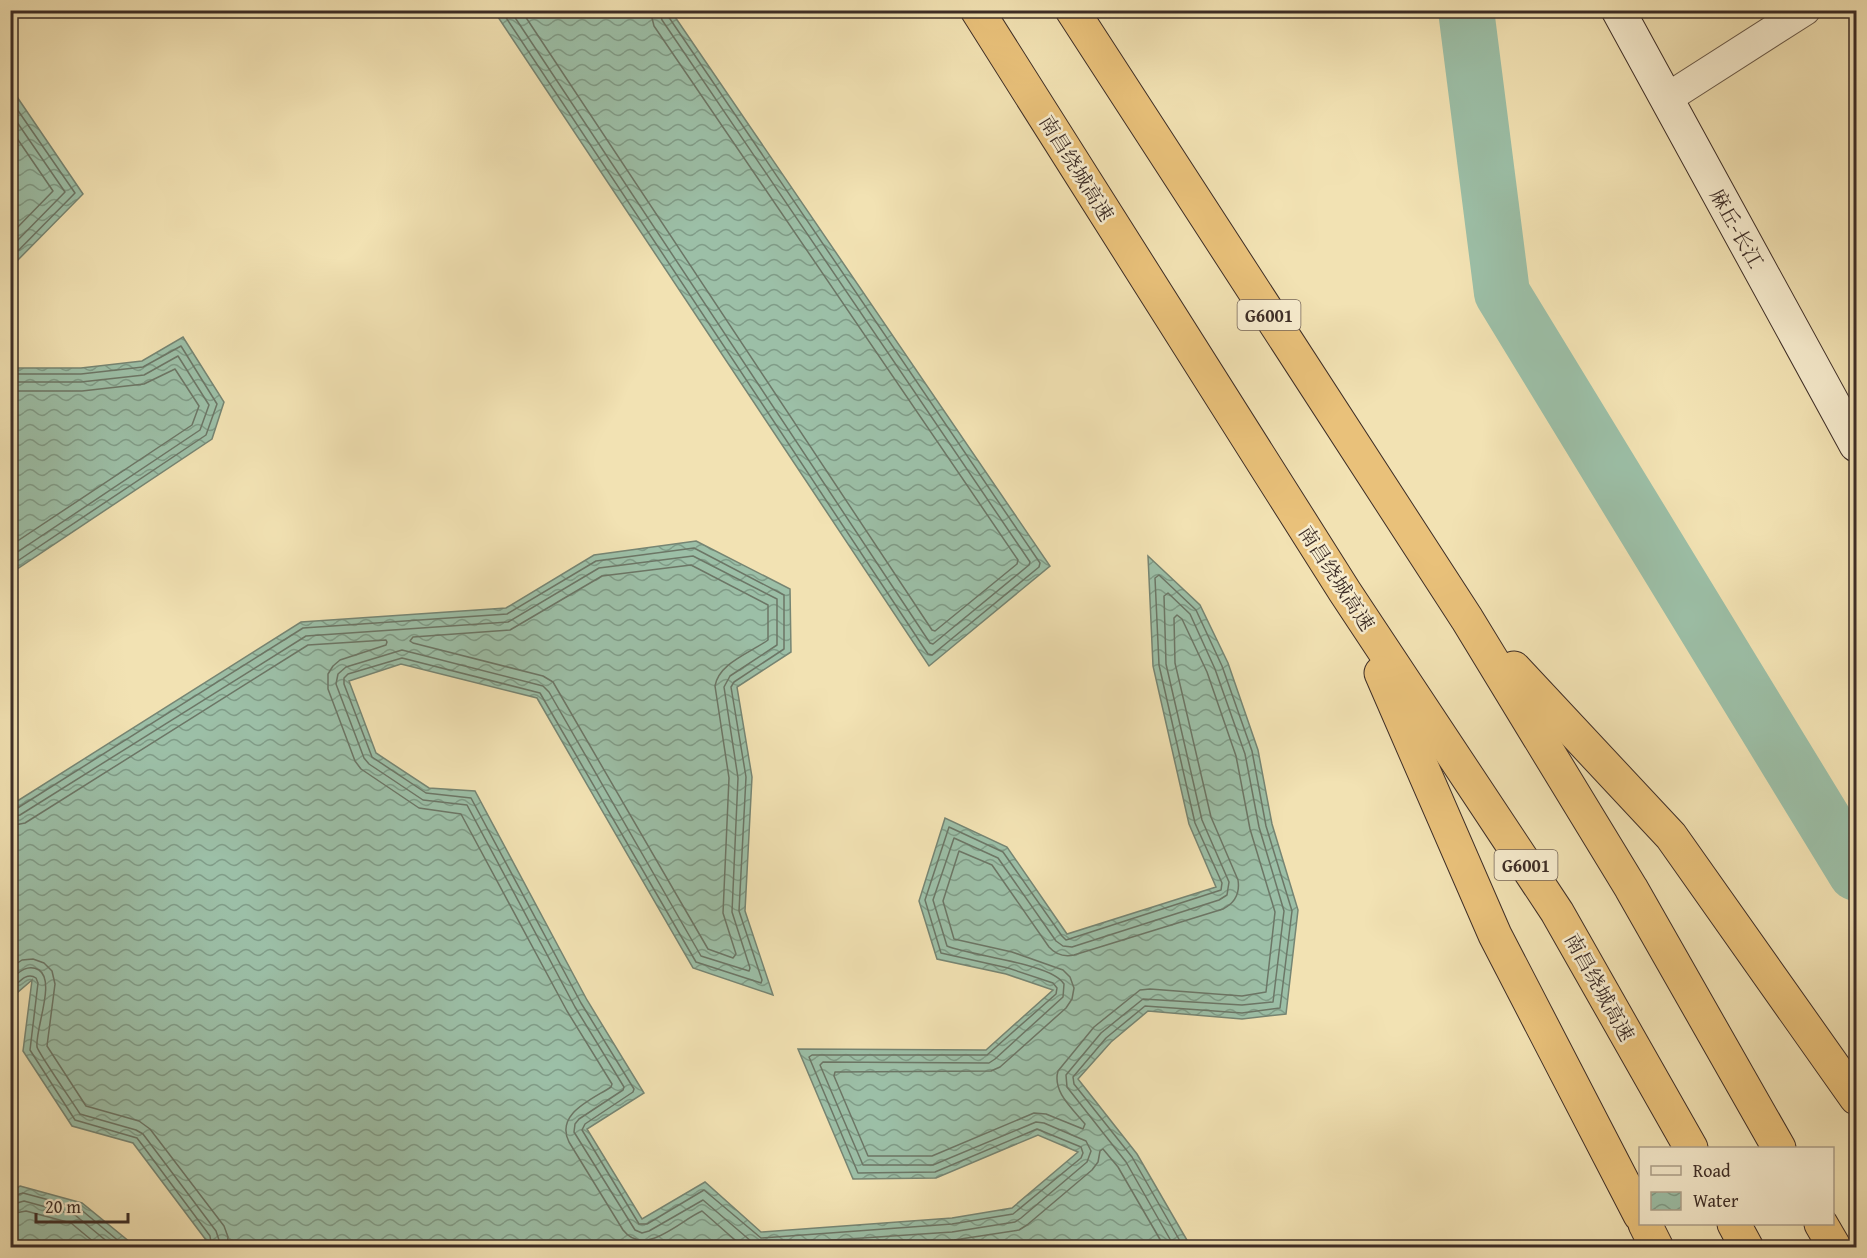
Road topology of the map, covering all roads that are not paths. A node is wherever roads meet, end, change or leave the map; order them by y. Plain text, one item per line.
1 (977, 10) edge
2 (1072, 10) edge
3 (1618, 10) edge
4 (1805, 10) edge
5 (1666, 99) junction
6 (1857, 445) edge
7 (1345, 592) junction
8 (1467, 619) junction
9 (1857, 1098) edge
10 (1690, 1147) edge
11 (1778, 1147) edge
12 (1639, 1211) edge
13 (1646, 1225) edge
14 (1735, 1225) edge
15 (1822, 1225) edge
16 (1657, 1248) edge
17 (1747, 1248) edge
18 (1835, 1248) edge

1 - 7 highway, 南昌绕城高速 / G6001
2 - 8 highway, G6001
3 - 5 street, 麻丘-长江
4 - 5 street
5 - 6 street, 麻丘-长江
7 - 10 highway, 南昌绕城高速 / G6001
7 - 12 highway
8 - 9 highway
8 - 11 highway, G6001
13 - 16 highway
14 - 17 highway
15 - 18 highway

